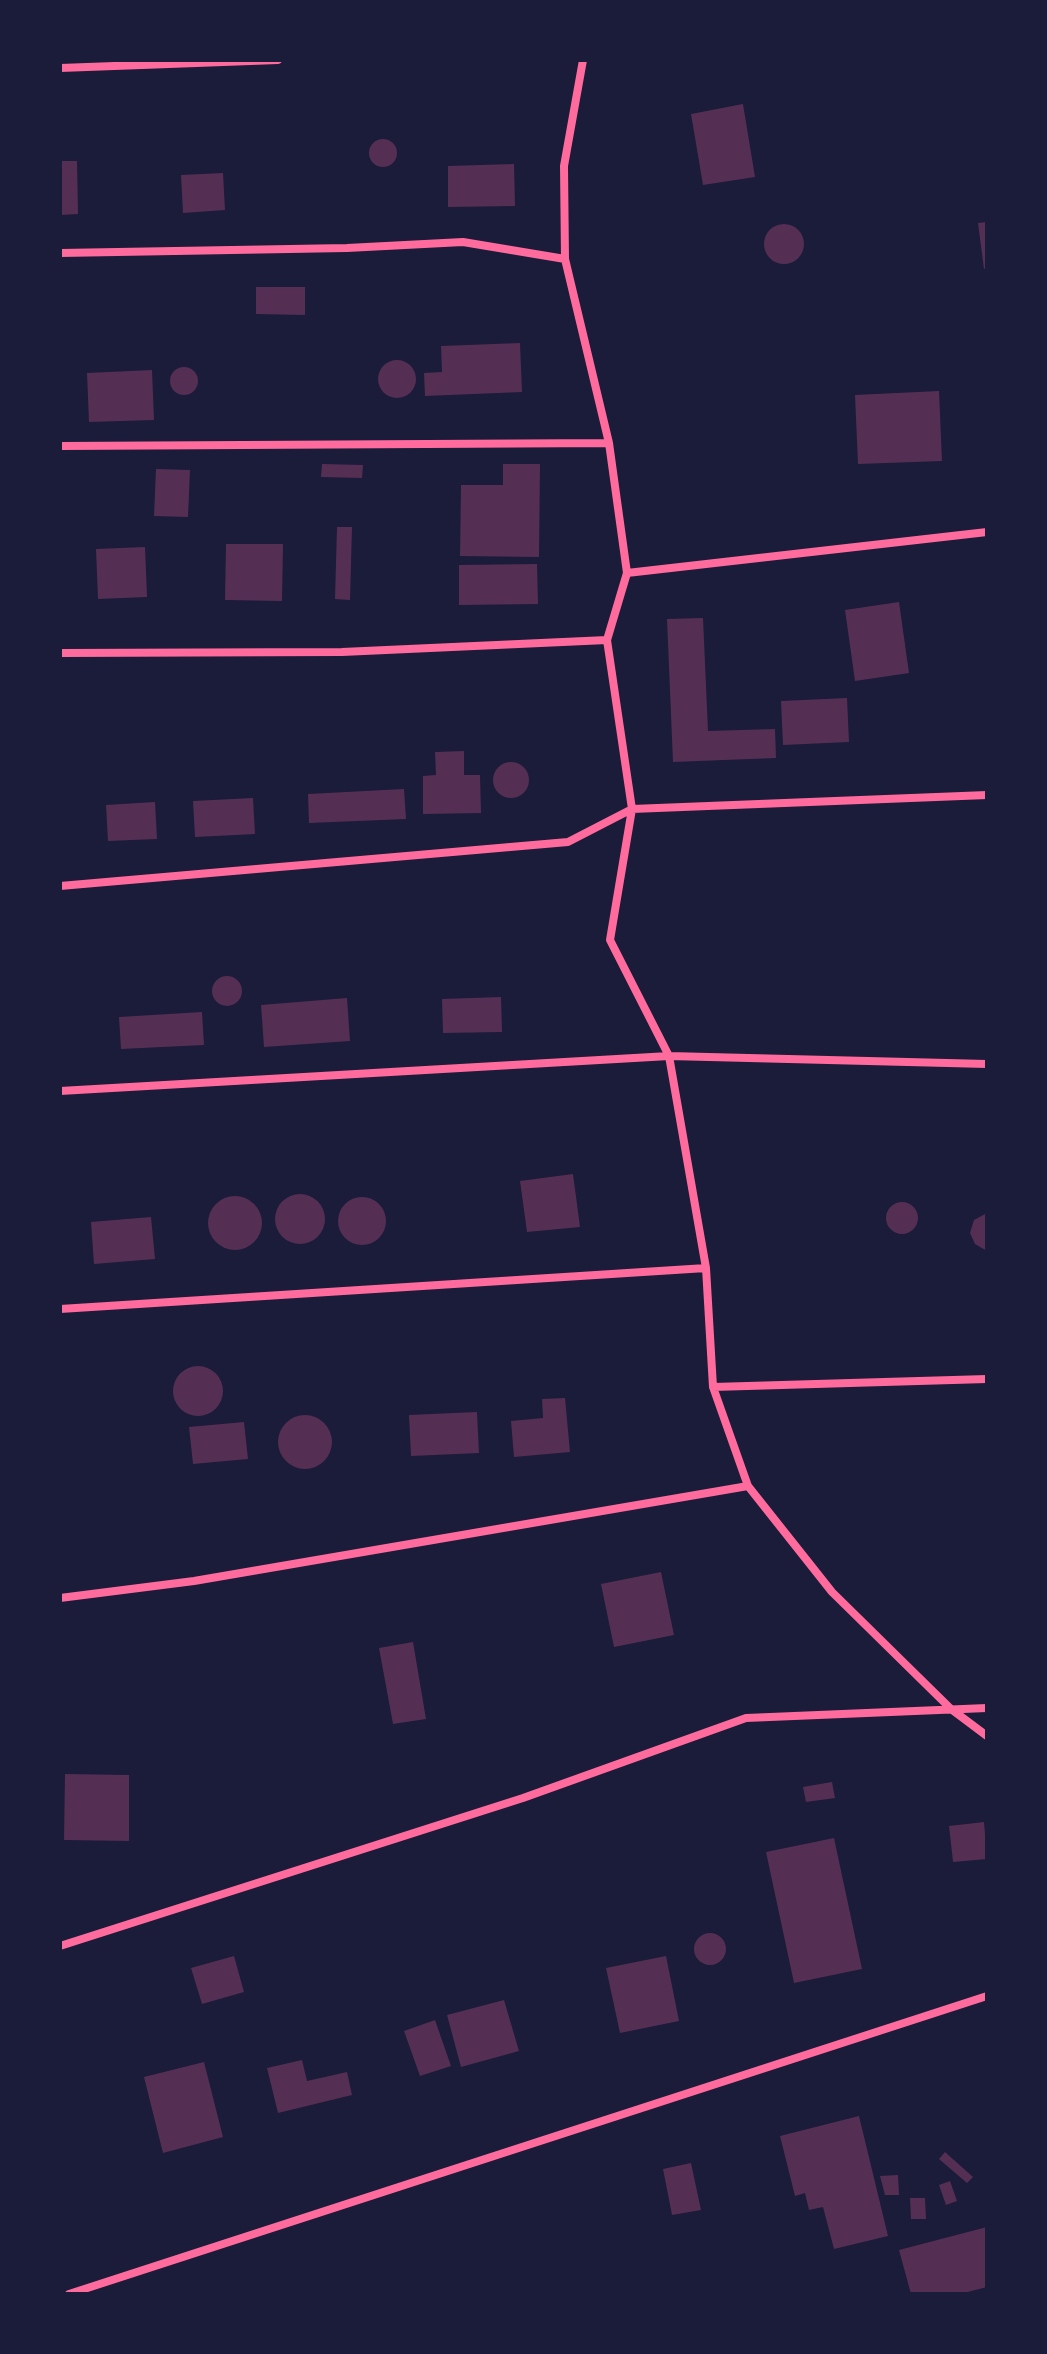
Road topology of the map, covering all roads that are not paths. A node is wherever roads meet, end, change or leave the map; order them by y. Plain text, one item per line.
1 (278, 60) edge
2 (583, 60) edge
3 (60, 68) edge
4 (60, 253) edge
5 (565, 259) junction
6 (609, 443) junction
7 (60, 446) edge
8 (987, 532) edge
9 (627, 573) junction
10 (607, 640) junction
11 (60, 653) edge
12 (987, 795) edge
13 (632, 809) junction
14 (60, 886) edge
15 (669, 1056) junction
16 (987, 1064) edge
17 (60, 1091) edge
18 (706, 1268) junction
19 (60, 1309) edge
20 (987, 1379) edge
21 (713, 1387) junction
22 (748, 1486) junction
23 (60, 1598) edge
24 (987, 1708) edge
25 (951, 1709) junction
26 (987, 1736) edge
27 (60, 1946) edge
28 (987, 1996) edge
29 (69, 2294) edge

1 - 3 street
2 - 5 street
4 - 5 street
5 - 6 street
6 - 7 street
6 - 9 street
8 - 9 street
9 - 10 street
10 - 11 street
10 - 13 street
12 - 13 street
13 - 14 street
13 - 15 street
15 - 16 street
15 - 17 street
15 - 18 street
18 - 19 street
18 - 21 street
20 - 21 street
21 - 22 street
22 - 23 street
22 - 25 street
24 - 25 street
25 - 26 street
25 - 27 street
28 - 29 street

